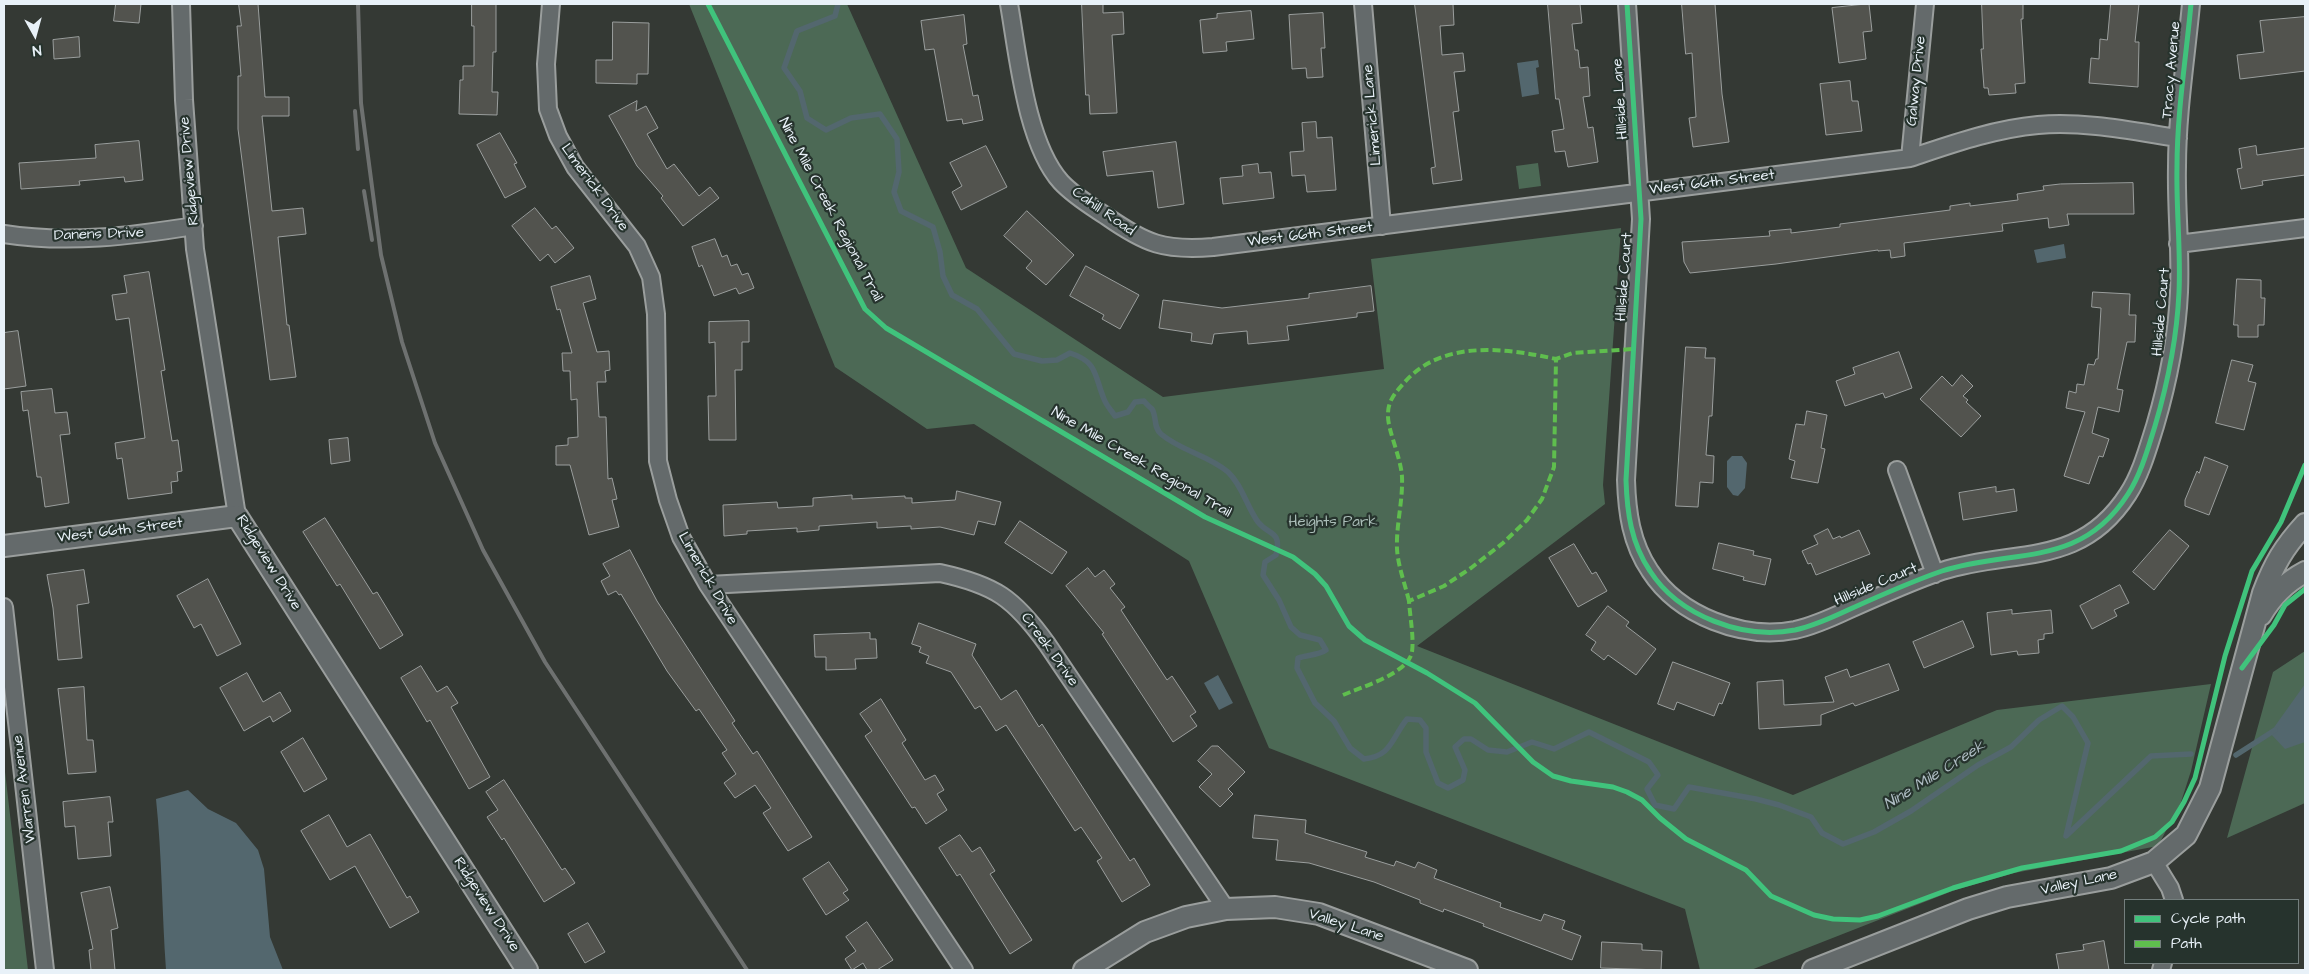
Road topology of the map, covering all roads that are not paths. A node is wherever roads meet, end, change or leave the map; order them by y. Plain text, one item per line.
1 (181, 4) edge
2 (550, 4) edge
3 (1009, 4) edge
4 (1363, 4) edge
5 (1627, 4) edge
6 (1925, 4) edge
7 (2190, 4) edge
8 (2178, 138) junction
9 (1910, 158) junction
10 (1640, 192) junction
11 (194, 226) junction
12 (1382, 226) junction
13 (2305, 228) edge
14 (4, 234) edge
15 (2178, 244) junction
16 (1213, 247) joint
17 (1897, 470) dead end
18 (237, 516) junction
19 (2305, 524) edge
20 (4, 546) edge
21 (2305, 572) edge
22 (1934, 574) junction
23 (708, 586) junction
24 (4, 608) edge
25 (2255, 627) junction
26 (2154, 862) junction
27 (2174, 899) edge
28 (1226, 909) junction
29 (1835, 966) edge
30 (45, 970) edge
31 (527, 970) edge
32 (964, 970) edge
33 (1084, 970) edge
34 (1468, 970) edge
35 (1813, 970) edge

1 - 11 street, Ridgeview Drive
2 - 23 street, Limerick Drive
3 - 16 street, Cahill Road
4 - 12 street, Limerick Lane
5 - 10 street, Hillside Lane
6 - 9 street, Galway Drive
7 - 8 street, Tracy Avenue
8 - 9 street, West 66th Street
8 - 15 street, Hillside Court
9 - 10 street, West 66th Street
10 - 12 street, West 66th Street
10 - 22 street, Hillside Court
11 - 14 street, Danens Drive
11 - 18 street, Ridgeview Drive
12 - 16 street, West 66th Street
13 - 15 street
15 - 22 street, Hillside Court
17 - 22 street
18 - 20 street, West 66th Street
18 - 31 street, Ridgeview Drive
19 - 25 street, Valley Lane
21 - 25 street, Valley Lane
23 - 28 street, Creek Drive
23 - 32 street, Limerick Drive
24 - 30 street, Warren Avenue
25 - 26 street, Valley Lane
26 - 27 street
26 - 29 street, Valley Lane
28 - 33 street, Valley Lane
28 - 34 street, Valley Lane
29 - 35 street, Valley Lane

